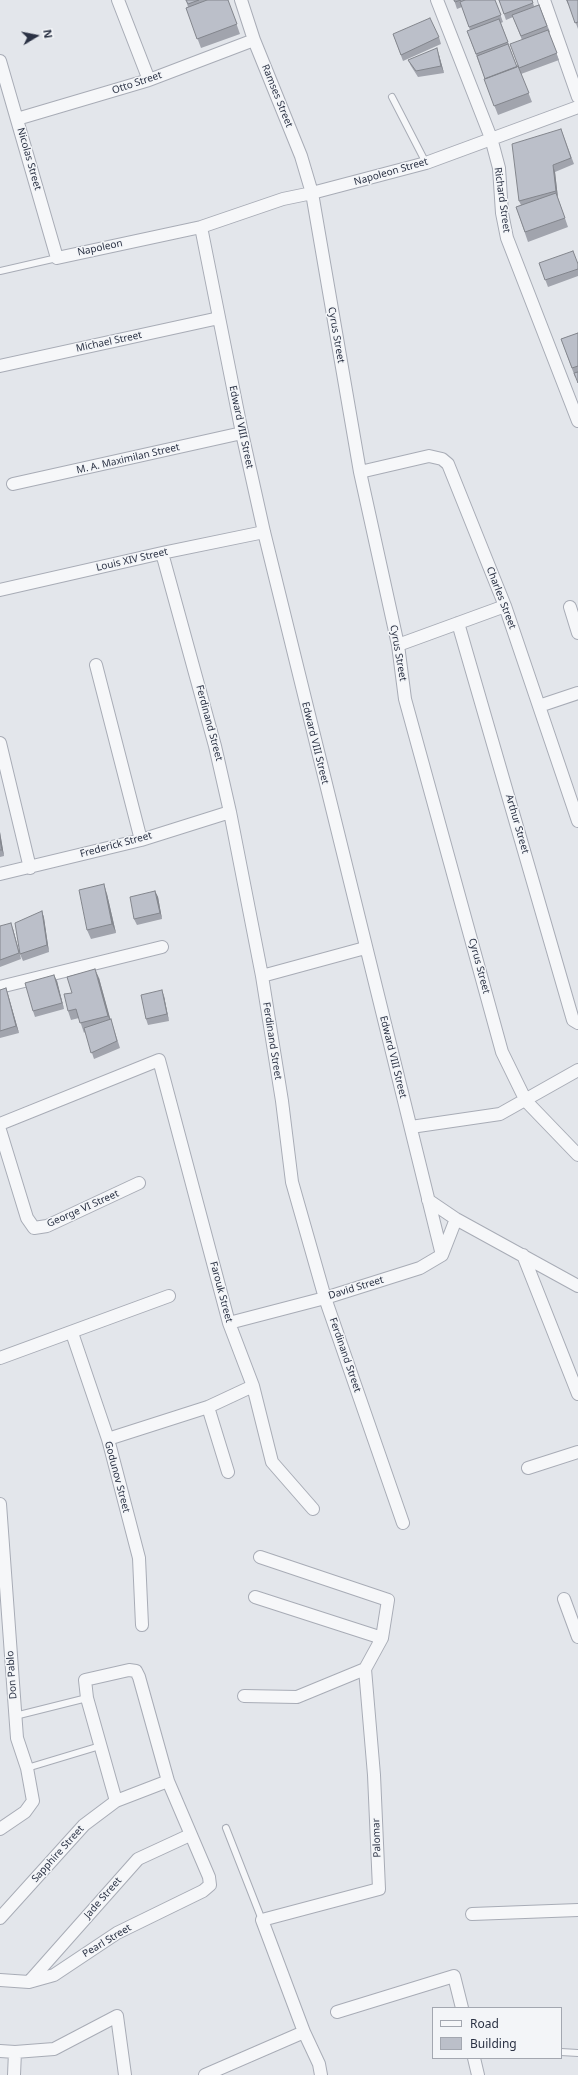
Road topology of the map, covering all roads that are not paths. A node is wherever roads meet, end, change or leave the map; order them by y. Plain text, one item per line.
1 (118, 0) edge
2 (240, 0) edge
3 (437, 0) edge
4 (544, 0) edge
5 (254, 40) junction
6 (0, 61) edge
7 (149, 80) junction
8 (392, 97) dead end
9 (578, 97) edge
10 (578, 107) edge
11 (18, 119) junction
12 (491, 138) junction
13 (426, 163) junction
14 (312, 194) junction
15 (201, 227) junction
16 (57, 258) junction
17 (0, 271) edge
18 (219, 318) junction
19 (0, 366) edge
20 (578, 421) edge
21 (242, 433) junction
22 (360, 472) junction
23 (13, 484) dead end
24 (264, 532) junction
25 (162, 553) junction
26 (0, 590) edge
27 (505, 606) junction
28 (570, 607) dead end
29 (458, 623) junction
30 (578, 633) edge
31 (398, 645) junction
32 (96, 665) dead end
33 (578, 693) edge
34 (539, 706) junction
35 (0, 743) edge
36 (230, 812) junction
37 (578, 821) edge
38 (141, 840) junction
39 (30, 868) junction
40 (0, 874) edge
41 (162, 947) dead end
42 (365, 948) junction
43 (262, 976) junction
44 (0, 988) edge
45 (578, 1023) edge
46 (578, 1070) edge
47 (526, 1101) junction
48 (0, 1124) edge
49 (411, 1127) junction
50 (0, 1130) edge
51 (578, 1155) edge
52 (139, 1184) dead end
53 (428, 1200) junction
54 (456, 1219) junction
55 (442, 1255) junction
56 (523, 1255) junction
57 (578, 1286) edge
58 (169, 1296) dead end
59 (325, 1298) junction
60 (229, 1323) junction
61 (72, 1333) junction
62 (0, 1358) edge
63 (253, 1386) junction
64 (578, 1394) edge
65 (208, 1407) junction
66 (108, 1439) junction
67 (578, 1452) edge
68 (528, 1468) dead end
69 (228, 1472) dead end
70 (0, 1504) edge
71 (314, 1509) dead end
72 (403, 1523) dead end
73 (260, 1557) dead end
74 (255, 1597) dead end
75 (564, 1599) dead end
76 (142, 1625) dead end
77 (578, 1637) edge
78 (382, 1638) junction
79 (365, 1669) junction
80 (244, 1696) dead end
81 (87, 1698) junction
82 (14, 1716) junction
83 (100, 1746) junction
84 (27, 1768) junction
85 (168, 1781) junction
86 (116, 1801) junction
87 (226, 1828) dead end
88 (0, 1829) edge
89 (190, 1835) junction
90 (578, 1910) edge
91 (472, 1914) dead end
92 (0, 1918) edge
93 (262, 1920) junction
94 (0, 1980) edge
95 (29, 1982) junction
96 (462, 2007) edge
97 (337, 2012) dead end
98 (304, 2032) junction
99 (0, 2051) edge
100 (15, 2052) junction
101 (562, 2052) edge
102 (578, 2053) edge
103 (474, 2059) edge
104 (14, 2075) edge
105 (125, 2075) edge
106 (205, 2075) edge
107 (321, 2075) edge
108 (478, 2075) edge

1 - 7 street
2 - 5 street, Ramses Street
3 - 12 street, Richard Street
4 - 9 street
5 - 7 street, Otto Street
5 - 14 street, Ramses Street
6 - 11 street, Nicolas Street
7 - 11 street, Otto Street
8 - 13 lane
10 - 12 street, Napoleon Street
11 - 16 street, Nicolas Street
12 - 13 street, Napoleon Street
12 - 20 street, Richard Street
13 - 14 street, Napoleon Street
14 - 15 street, Napoleon Street
14 - 22 street, Cyrus Street
15 - 16 street, Napoleon
15 - 18 street, Edward VIII Street
16 - 17 lane, Napoleon
18 - 19 street, Michael Street
18 - 21 street, Edward VIII Street
21 - 23 street, M. A. Maximilan Street
21 - 24 street, Edward VIII Street
22 - 27 street, Charles Street
22 - 31 street, Cyrus Street
24 - 25 street, Louis XIV Street
24 - 42 street, Edward VIII Street
25 - 26 street, Louis XIV Street
25 - 36 street, Ferdinand Street
27 - 29 street
27 - 34 street, Charles Street
28 - 30 street
29 - 31 street
29 - 45 street, Arthur Street
31 - 47 street, Cyrus Street
32 - 38 street
33 - 34 street
34 - 37 street, Charles Street
35 - 39 street
36 - 38 street, Frederick Street
36 - 43 street, Ferdinand Street
38 - 39 street, Frederick Street
39 - 40 street, Frederick Street
41 - 44 street
42 - 43 street
42 - 49 street, Edward VIII Street
43 - 59 street, Ferdinand Street
46 - 47 street
47 - 49 street
47 - 51 street, Cyrus Street
48 - 60 street, Farouk Street
49 - 53 street, Edward VIII Street
50 - 52 street, George VI Street
53 - 54 street
53 - 55 street, Edward VIII Street
54 - 55 street
54 - 56 street
55 - 59 street, David Street
56 - 57 street
56 - 64 street
58 - 61 street
59 - 60 street, David Street
59 - 72 street, Ferdinand Street
60 - 63 street, Farouk Street
61 - 62 street
61 - 66 street, Godunov Street
63 - 65 street
63 - 71 street, Farouk Street
65 - 66 street
65 - 69 street
66 - 76 street, Godunov Street
67 - 68 street
70 - 82 street, Don Pablo
73 - 78 street
74 - 78 street
75 - 77 street
78 - 79 street
79 - 80 street
79 - 93 street, Palomar
81 - 82 lane
81 - 83 street
81 - 85 street
82 - 84 street, Don Pablo
83 - 84 lane
83 - 86 street
84 - 88 street, Don Pablo
85 - 86 street, Sapphire Street
85 - 89 street
86 - 92 street, Sapphire Street
87 - 93 lane
89 - 95 street, Jade Street
89 - 95 street, Pearl Street
90 - 91 street
93 - 98 street
94 - 95 street, Pearl Street
96 - 97 street
98 - 106 street
98 - 107 street
99 - 100 street
100 - 104 street
100 - 105 street
101 - 102 lane
103 - 108 street

